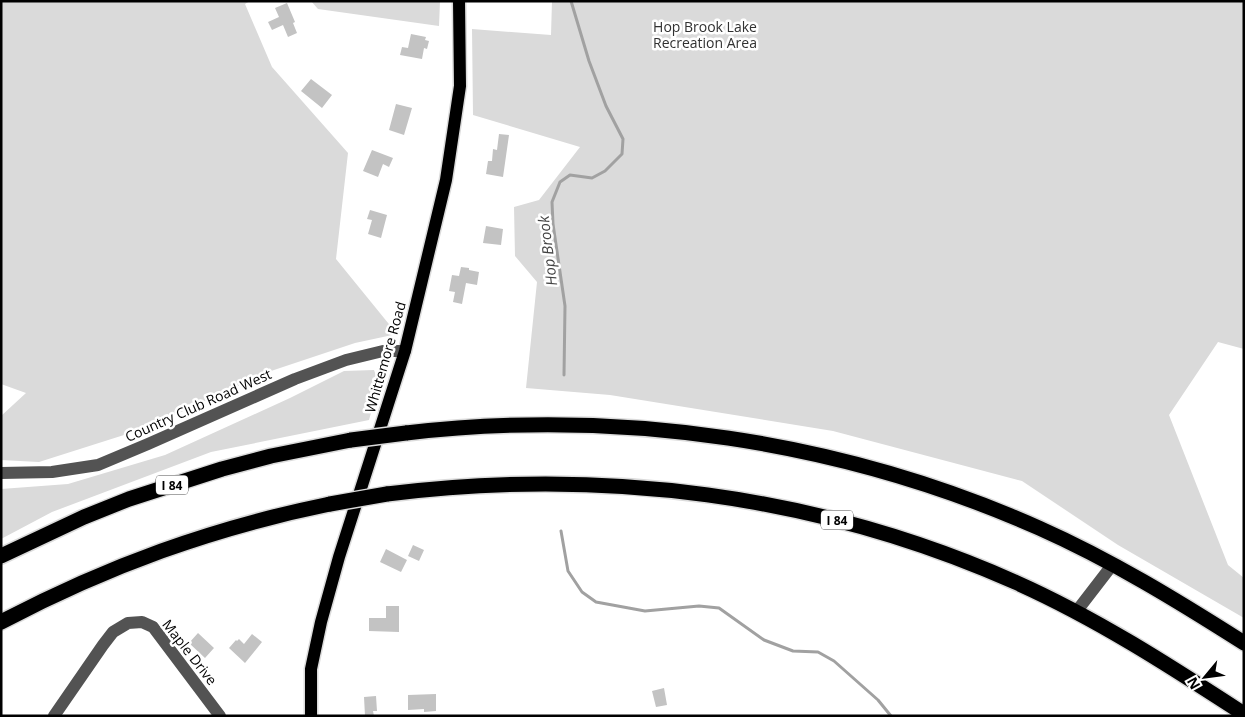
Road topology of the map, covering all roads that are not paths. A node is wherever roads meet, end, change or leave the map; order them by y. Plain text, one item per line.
1 (459, 1) edge
2 (405, 351) junction
3 (1, 473) edge
4 (1, 556) edge
5 (1113, 564) junction
6 (1076, 612) junction
7 (1, 622) edge
8 (1244, 643) edge
9 (1244, 714) edge
10 (54, 716) edge
11 (220, 716) edge
12 (311, 716) edge

1 - 2 main road, Whittemore Road
2 - 3 street, Country Club Road West
2 - 12 main road, Whittemore Road
4 - 5 highway, I 84, bridge
5 - 6 street
5 - 8 highway, I 84
6 - 7 highway, I 84, bridge
6 - 9 highway, I 84
10 - 11 street, Maple Drive

